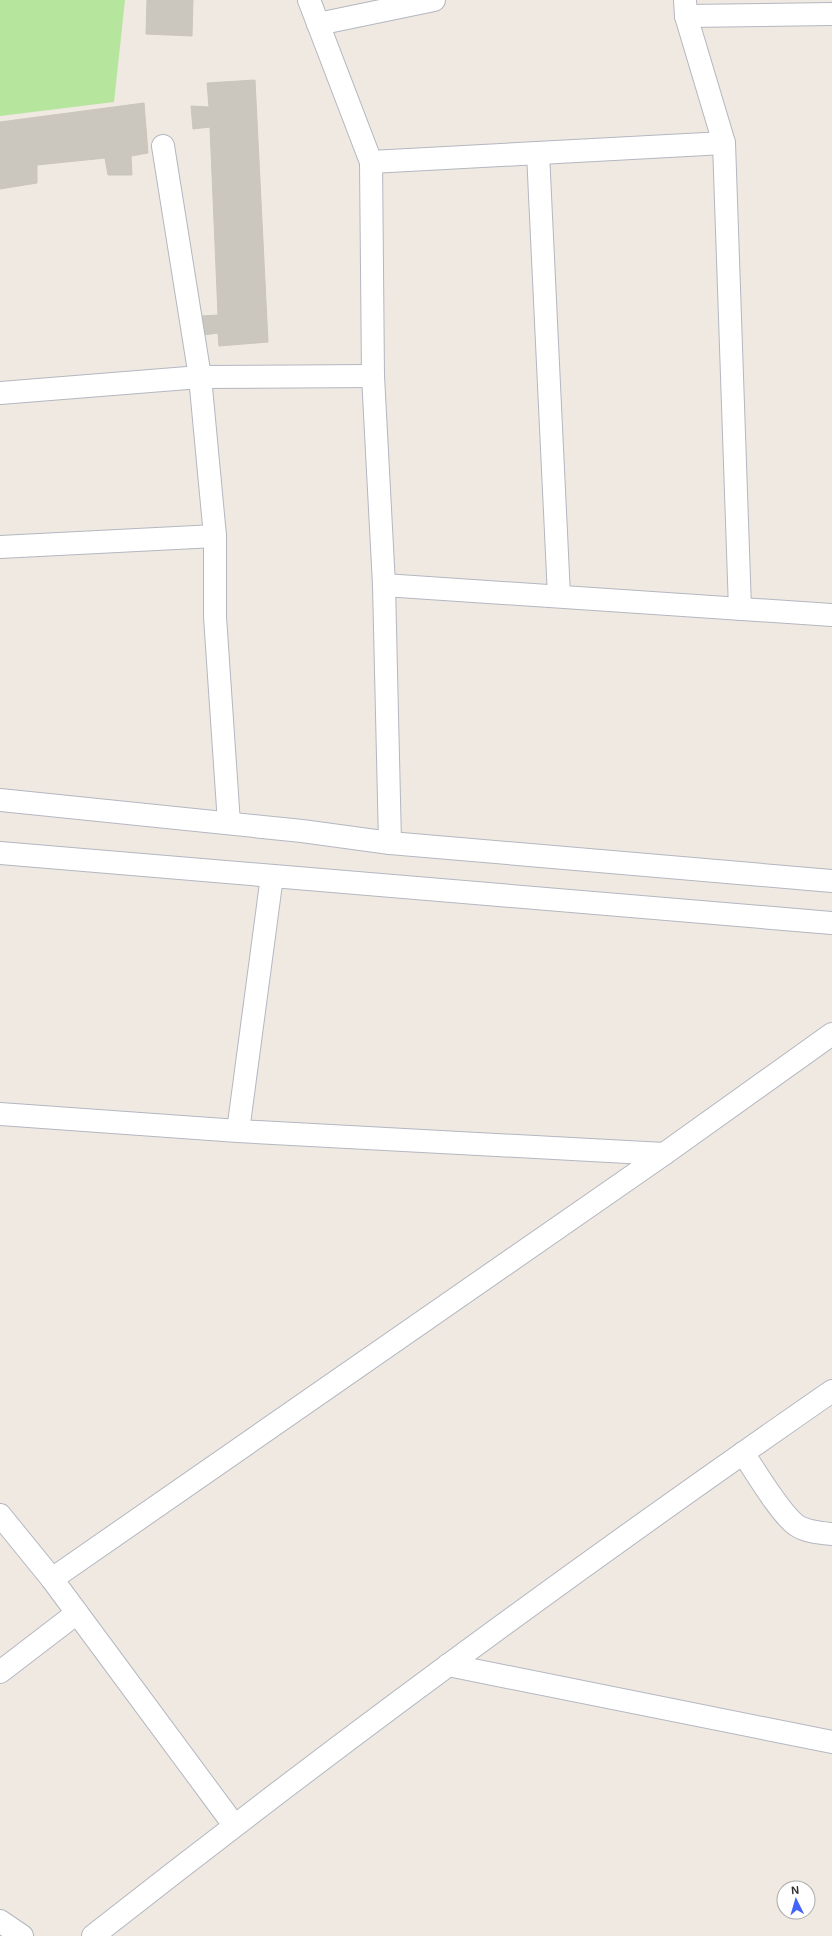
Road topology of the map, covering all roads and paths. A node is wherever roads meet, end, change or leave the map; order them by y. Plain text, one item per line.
1 (309, 0) edge
2 (434, 0) edge
3 (686, 8) edge
4 (832, 14) edge
5 (318, 24) junction
6 (724, 143) junction
7 (163, 146) dead end
8 (538, 153) junction
9 (371, 162) junction
10 (200, 376) junction
11 (373, 376) junction
12 (0, 392) edge
13 (215, 536) junction
14 (0, 547) edge
15 (384, 585) junction
16 (560, 596) junction
17 (740, 609) junction
18 (832, 615) edge
19 (0, 800) edge
20 (229, 823) junction
21 (390, 843) junction
22 (0, 852) edge
23 (272, 876) junction
24 (832, 881) edge
25 (832, 923) edge
26 (832, 1034) edge
27 (0, 1114) edge
28 (238, 1131) junction
29 (664, 1154) junction
30 (832, 1391) edge
31 (743, 1453) junction
32 (0, 1515) edge
33 (832, 1534) edge
34 (52, 1579) junction
35 (77, 1613) junction
36 (448, 1665) junction
37 (0, 1672) edge
38 (832, 1742) edge
39 (234, 1825) junction
40 (0, 1921) edge
41 (22, 1936) edge
42 (93, 1936) edge

1 - 5 street
2 - 5 street
3 - 4 street
3 - 6 street
5 - 9 street
6 - 8 street
6 - 17 street
7 - 10 street
8 - 9 street
8 - 16 street
9 - 11 street
10 - 11 street
10 - 12 street
10 - 13 street
11 - 15 street
13 - 14 street
13 - 20 street
15 - 16 street
15 - 21 street
16 - 17 street
17 - 18 street
19 - 20 street
20 - 21 street
21 - 24 street
22 - 23 street
23 - 25 street
23 - 28 street
26 - 29 street
27 - 28 street
28 - 29 street
29 - 34 street
30 - 31 street
31 - 33 street
31 - 36 street
32 - 34 street
34 - 35 street
35 - 37 street
35 - 39 street
36 - 38 street
36 - 39 street
39 - 42 street
40 - 41 street

